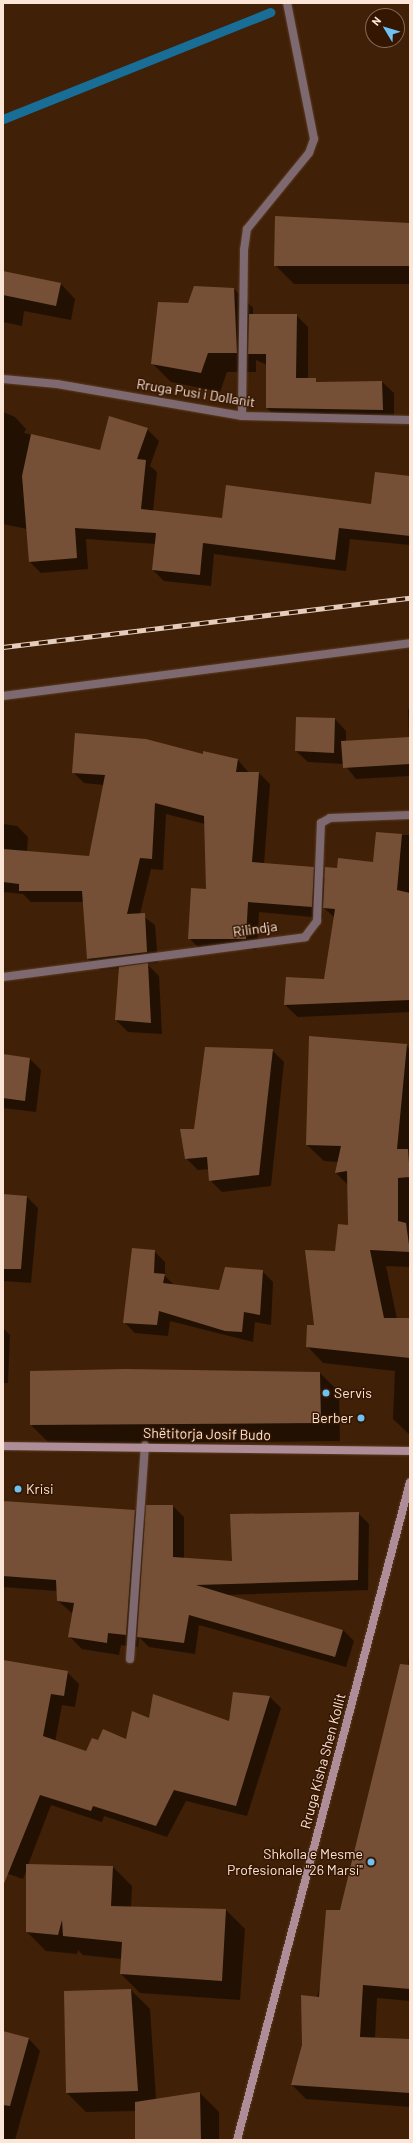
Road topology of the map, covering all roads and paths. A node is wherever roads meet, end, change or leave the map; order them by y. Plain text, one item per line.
1 (287, 3) edge
2 (3, 379) edge
3 (242, 416) junction
4 (410, 420) edge
5 (410, 643) edge
6 (3, 696) edge
7 (410, 815) edge
8 (3, 978) edge
9 (3, 1446) edge
10 (145, 1446) junction
11 (410, 1451) edge
12 (410, 1482) edge
13 (130, 1659) dead end
14 (237, 2140) edge

1 - 3 street
2 - 3 street, Rruga Pusi i Dollanit
3 - 4 street, Rruga Pusi i Dollanit
5 - 6 street
7 - 8 street, Rilindja
9 - 10 street, Shëtitorja Josif Budo
10 - 11 street, Shëtitorja Josif Budo
10 - 13 street
12 - 14 street, Rruga Kisha Shen Kollit

